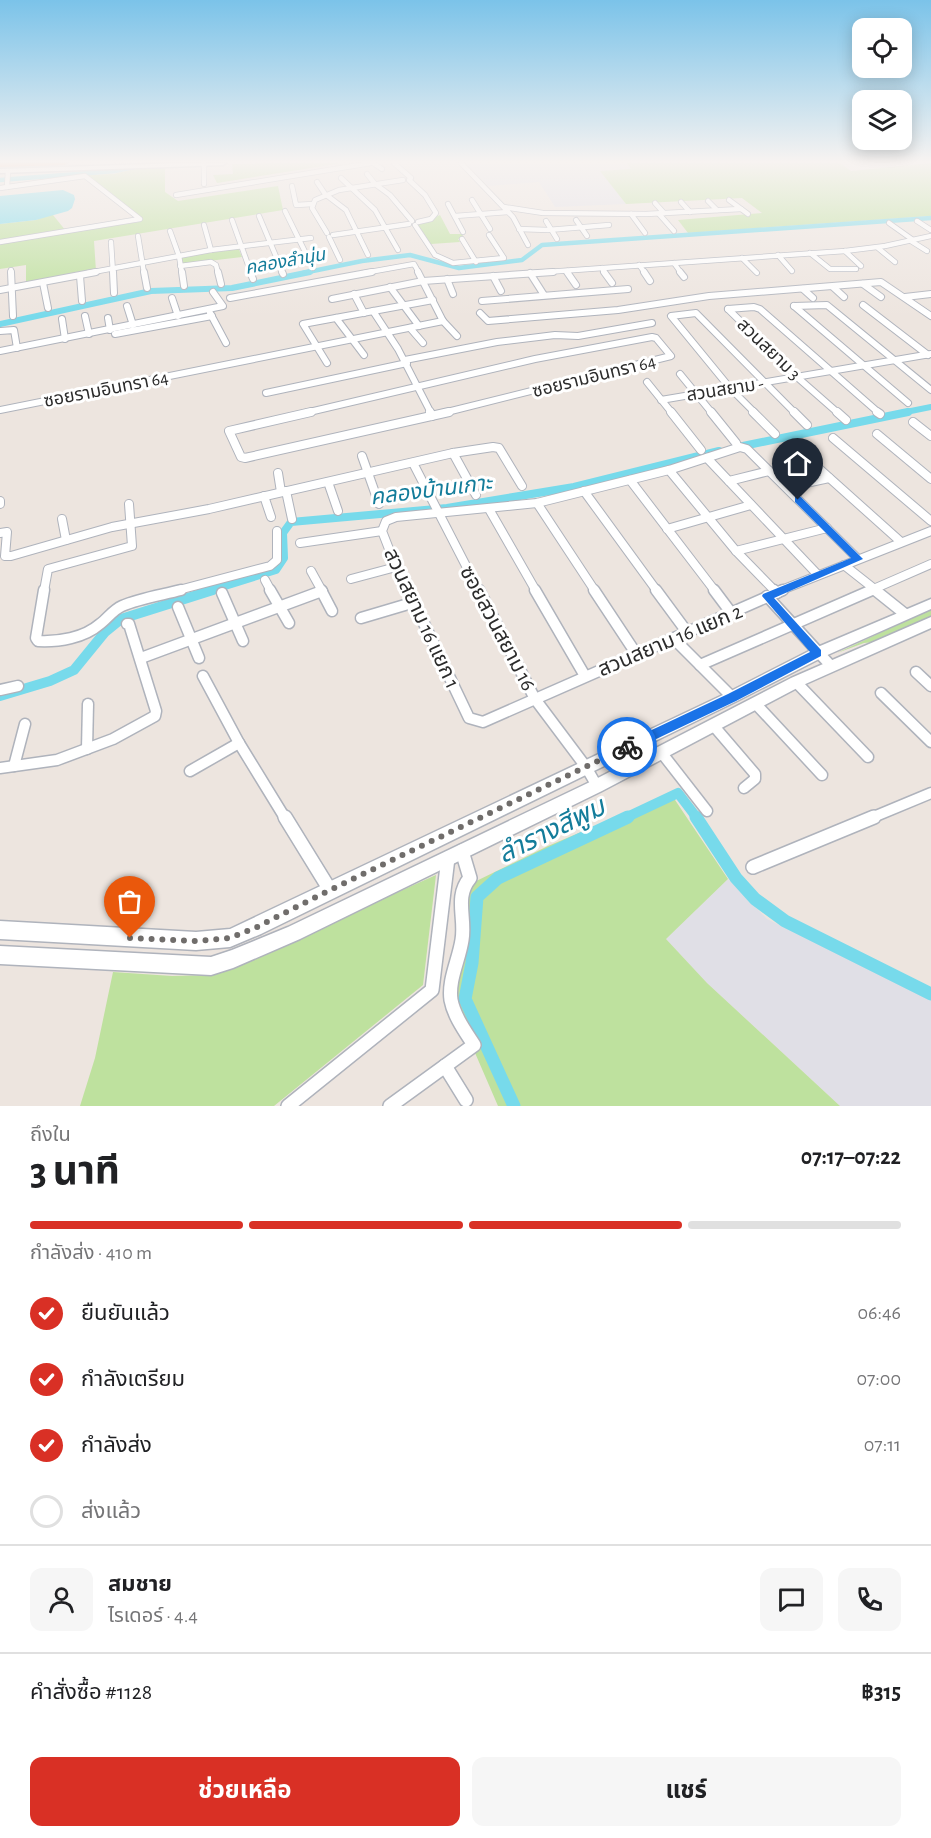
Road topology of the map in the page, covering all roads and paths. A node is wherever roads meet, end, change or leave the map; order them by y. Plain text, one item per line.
1 (481, 214) edge
2 (631, 214) edge
3 (661, 214) edge
4 (134, 215) edge
5 (287, 215) edge
6 (316, 215) edge
7 (348, 215) edge
8 (378, 215) edge
9 (406, 215) edge
10 (435, 215) edge
11 (473, 215) edge
12 (510, 215) edge
13 (603, 215) edge
14 (259, 216) dead end
15 (455, 216) joint
16 (232, 220) dead end
17 (576, 220) dead end
18 (546, 221) dead end
19 (917, 221) dead end
20 (413, 223) junction
21 (889, 223) dead end
22 (204, 225) dead end
23 (609, 225) junction
24 (385, 227) junction
25 (581, 227) junction
26 (519, 229) junction
27 (552, 229) junction
28 (931, 230) edge
29 (170, 231) dead end
30 (357, 231) junction
31 (674, 231) dead end
32 (463, 232) dead end
33 (645, 233) dead end
34 (615, 234) dead end
35 (330, 235) junction
36 (138, 236) dead end
37 (587, 236) dead end
38 (931, 236) edge
39 (311, 238) dead end
40 (557, 238) dead end
41 (299, 239) junction
42 (462, 239) dead end
43 (912, 241) junction
44 (0, 242) edge
45 (111, 242) dead end
46 (270, 243) junction
47 (240, 245) junction
48 (528, 245) dead end
49 (878, 248) junction
50 (211, 250) junction
51 (398, 250) dead end
52 (845, 251) junction
53 (927, 251) dead end
54 (810, 253) junction
55 (368, 255) dead end
56 (778, 255) junction
57 (178, 256) junction
58 (742, 258) junction
59 (340, 260) dead end
60 (476, 262) junction
61 (895, 262) dead end
62 (674, 263) junction
63 (144, 264) junction
64 (639, 265) junction
65 (180, 266) junction
66 (313, 268) dead end
67 (602, 268) junction
68 (11, 270) dead end
69 (112, 270) junction
70 (567, 271) junction
71 (792, 271) dead end
72 (530, 273) junction
73 (757, 273) dead end
74 (283, 274) dead end
75 (80, 276) junction
76 (493, 276) junction
77 (684, 277) dead end
78 (253, 279) dead end
79 (447, 279) junction
80 (423, 281) junction
81 (650, 281) dead end
82 (43, 283) junction
83 (612, 283) dead end
84 (221, 284) dead end
85 (863, 284) junction
86 (576, 285) dead end
87 (184, 286) dead end
88 (390, 287) junction
89 (833, 287) junction
90 (11, 288) junction
91 (147, 288) dead end
92 (628, 289) dead end
93 (803, 289) junction
94 (0, 290) edge
95 (501, 291) dead end
96 (213, 292) dead end
97 (114, 293) dead end
98 (354, 294) junction
99 (453, 294) dead end
100 (931, 294) edge
101 (544, 295) junction
102 (844, 297) dead end
103 (881, 297) dead end
104 (905, 297) junction
105 (172, 298) dead end
106 (230, 298) dead end
107 (813, 298) dead end
108 (332, 299) dead end
109 (645, 299) dead end
110 (433, 300) junction
111 (613, 300) dead end
112 (82, 301) dead end
113 (482, 301) dead end
114 (580, 303) dead end
115 (650, 305) junction
116 (127, 306) dead end
117 (404, 306) junction
118 (546, 306) dead end
119 (863, 306) dead end
120 (48, 308) dead end
121 (514, 309) dead end
122 (618, 310) junction
123 (373, 311) junction
124 (210, 313) junction
125 (364, 313) junction
126 (480, 313) dead end
127 (586, 313) junction
128 (13, 316) dead end
129 (85, 316) dead end
130 (178, 316) junction
131 (552, 316) junction
132 (931, 316) edge
133 (108, 318) dead end
134 (336, 318) junction
135 (62, 319) dead end
136 (518, 319) junction
137 (443, 321) junction
138 (652, 323) dead end
139 (133, 325) junction
140 (419, 326) junction
141 (410, 328) junction
142 (110, 330) junction
143 (0, 331) edge
144 (389, 332) junction
145 (89, 334) junction
146 (457, 336) dead end
147 (65, 339) junction
148 (351, 339) junction
149 (226, 343) dead end
150 (423, 343) dead end
151 (315, 346) junction
152 (17, 348) junction
153 (0, 351) edge
154 (364, 355) dead end
155 (930, 355) edge
156 (0, 357) edge
157 (894, 360) junction
158 (406, 362) junction
159 (327, 363) dead end
160 (863, 366) junction
161 (832, 371) junction
162 (680, 374) dead end
163 (797, 377) junction
164 (647, 382) dead end
165 (764, 382) junction
166 (418, 386) junction
167 (730, 388) junction
168 (931, 390) edge
169 (266, 393) dead end
170 (696, 393) junction
171 (661, 399) junction
172 (908, 403) dead end
173 (0, 410) edge
174 (880, 414) dead end
175 (432, 416) junction
176 (846, 420) dead end
177 (913, 422) dead end
178 (807, 425) dead end
179 (775, 434) dead end
180 (877, 434) dead end
181 (931, 436) edge
182 (833, 438) dead end
183 (736, 443) dead end
184 (796, 448) dead end
185 (701, 450) dead end
186 (453, 453) junction
187 (362, 456) dead end
188 (243, 458) joint
189 (707, 458) junction
190 (413, 463) junction
191 (669, 470) junction
192 (769, 471) junction
193 (278, 473) dead end
194 (369, 473) junction
195 (829, 478) junction
196 (931, 478) edge
197 (630, 480) junction
198 (729, 481) junction
199 (328, 482) junction
200 (807, 483) dead end
201 (522, 486) dead end
202 (584, 491) junction
203 (284, 492) junction
204 (476, 495) dead end
205 (264, 496) junction
206 (537, 503) junction
207 (129, 504) dead end
208 (379, 504) dead end
209 (751, 505) junction
210 (489, 509) junction
211 (338, 511) dead end
212 (437, 511) junction
213 (271, 517) dead end
214 (709, 518) junction
215 (62, 519) dead end
216 (292, 519) dead end
217 (931, 521) edge
218 (132, 523) junction
219 (827, 528) junction
220 (667, 529) junction
221 (276, 531) dead end
222 (382, 531) junction
223 (4, 533) edge
224 (928, 535) edge
225 (783, 539) junction
226 (66, 540) junction
227 (900, 542) junction
228 (300, 543) dead end
229 (736, 551) junction
230 (858, 559) junction
231 (931, 564) edge
232 (844, 565) junction
233 (396, 567) junction
234 (311, 571) dead end
235 (818, 575) junction
236 (351, 579) dead end
237 (265, 580) dead end
238 (873, 588) junction
239 (322, 591) junction
240 (222, 594) dead end
241 (772, 595) junction
242 (416, 602) junction
243 (931, 604) edge
244 (178, 607) dead end
245 (280, 607) junction
246 (332, 611) dead end
247 (732, 614) junction
248 (905, 614) junction
249 (361, 618) dead end
250 (931, 622) edge
251 (237, 623) junction
252 (289, 623) dead end
253 (127, 624) dead end
254 (792, 624) junction
255 (687, 632) junction
256 (674, 639) junction
257 (191, 640) junction
258 (243, 641) dead end
259 (818, 653) junction
260 (637, 655) junction
261 (141, 658) junction
262 (199, 658) dead end
263 (700, 665) junction
264 (831, 666) junction
265 (916, 672) dead end
266 (203, 676) dead end
267 (585, 676) junction
268 (796, 682) junction
269 (18, 686) dead end
270 (931, 686) edge
271 (0, 690) edge
272 (881, 693) dead end
273 (732, 697) junction
274 (535, 699) junction
275 (755, 703) junction
276 (88, 704) dead end
277 (476, 721) joint
278 (25, 724) dead end
279 (713, 725) junction
280 (931, 742) edge
281 (239, 743) junction
282 (87, 749) junction
283 (661, 752) junction
284 (868, 757) dead end
285 (14, 766) junction
286 (586, 767) junction
287 (0, 768) edge
288 (190, 771) dead end
289 (822, 775) dead end
290 (597, 786) junction
291 (744, 788) dead end
292 (931, 793) edge
293 (707, 812) dead end
294 (455, 854) junction
295 (753, 867) dead end
296 (330, 890) junction
297 (0, 930) edge
298 (0, 955) edge
299 (445, 1066) junction
300 (466, 1100) dead end
301 (288, 1106) edge
302 (390, 1106) edge

1 - 60 street
2 - 33 street
3 - 31 street
4 - 44 street
5 - 41 street
6 - 35 street
7 - 30 street
8 - 24 street
9 - 20 street
10 - 20 street
11 - 15 street
12 - 26 street
13 - 23 street
14 - 46 street
15 - 32 street
16 - 47 street
17 - 25 street
18 - 27 street
19 - 28 street
20 - 24 street
20 - 60 street
21 - 43 street
22 - 50 street
23 - 25 street
23 - 34 street
24 - 30 street
24 - 51 street
25 - 27 street
25 - 37 street
26 - 27 street
26 - 48 street
27 - 40 street
29 - 57 street
30 - 35 street
30 - 55 street
35 - 59 street
36 - 63 street
38 - 43 street
39 - 41 street
41 - 46 street
41 - 66 street
42 - 60 street
43 - 49 street
43 - 53 street
45 - 69 street
46 - 47 street
46 - 74 street
47 - 50 street
47 - 78 street
49 - 52 street
49 - 61 street
50 - 57 street
52 - 54 street
52 - 54 street
54 - 56 street
56 - 58 street
56 - 71 street
57 - 63 street
57 - 65 street
58 - 62 street
58 - 73 street
62 - 64 street
62 - 77 street
63 - 69 street
63 - 91 street
64 - 67 street
64 - 81 street
65 - 84 street
65 - 87 street
67 - 70 street
67 - 83 street
68 - 90 street
69 - 75 street
69 - 97 street
70 - 72 street
70 - 86 street
72 - 76 street
72 - 101 street
75 - 82 street
75 - 112 street
76 - 79 street
76 - 95 street
79 - 80 street
79 - 99 street
80 - 88 street
80 - 106 street
80 - 110 street
82 - 90 street
82 - 120 street
85 - 89 street
85 - 103 street
85 - 104 street
88 - 98 street
88 - 117 street
89 - 93 street
89 - 102 street
90 - 94 street
90 - 128 street
92 - 101 street
93 - 107 street
93 - 115 street
96 - 124 street
98 - 108 street
98 - 125 street
100 - 104 street
101 - 113 street
104 - 132 street
105 - 130 street
109 - 115 street
110 - 117 street
110 - 137 street
111 - 122 street
114 - 127 street
115 - 122 street
116 - 139 street
117 - 123 street
117 - 140 street
118 - 131 street
119 - 155 street
121 - 136 street
122 - 127 street
123 - 125 street
123 - 144 street
124 - 130 street
124 - 149 street
124 - 156 street
125 - 134 street
126 - 136 street
127 - 131 street
129 - 145 street
130 - 139 street
131 - 136 street
133 - 142 street
134 - 148 street
134 - 151 street
135 - 147 street
137 - 140 street, ซอยรามอินทรา 64
137 - 146 street
138 - 158 street
139 - 142 street
140 - 141 street, ซอยรามอินทรา 64
141 - 144 street, ซอยรามอินทรา 64
141 - 150 street
142 - 145 street
143 - 152 street
144 - 148 street, ซอยรามอินทรา 64
144 - 158 street
145 - 147 street
147 - 152 street
148 - 151 street, ซอยรามอินทรา 64
148 - 154 street
151 - 159 street
151 - 173 street, ซอยรามอินทรา 64
152 - 153 street
155 - 157 street, สวนสยาม -
157 - 160 street, สวนสยาม -
157 - 160 street
157 - 168 street
158 - 166 street
158 - 169 street
160 - 161 street, สวนสยาม -
160 - 172 street
161 - 163 street, สวนสยาม -
161 - 163 street, สวนสยาม 3
161 - 174 street, สวนสยาม 3
162 - 170 street
163 - 165 street, สวนสยาม -
163 - 176 street, สวนสยาม 3
164 - 171 street
165 - 167 street, สวนสยาม -
165 - 167 street, สวนสยาม 3
165 - 178 street, สวนสยาม 3
166 - 175 street
166 - 175 street, ซอยรามอินทรา 64
166 - 188 street, ซอยรามอินทรา 64
167 - 170 street, สวนสยาม -
167 - 179 street, สวนสยาม 3
170 - 171 street, สวนสยาม -
170 - 183 street
171 - 185 street
175 - 188 street, ซอยรามอินทรา 64
177 - 181 street
180 - 196 street
182 - 217 street
184 - 195 street
186 - 190 street
186 - 201 street
186 - 204 street
187 - 194 street
189 - 191 street
189 - 192 street
189 - 198 street
190 - 194 street
190 - 212 street, ซอยสวนสยาม 16
191 - 197 street
191 - 214 street
192 - 198 street
192 - 219 street
193 - 203 street
194 - 199 street
194 - 208 street
195 - 200 street
195 - 227 street
197 - 202 street
197 - 220 street
198 - 209 street
199 - 203 street
199 - 211 street
202 - 206 street
202 - 255 street
203 - 205 street
203 - 216 street
205 - 213 street
205 - 218 street
206 - 210 street
206 - 260 street
207 - 218 street
209 - 214 street
209 - 225 street
210 - 212 street
210 - 267 street
212 - 222 street, สวนสยาม 16 แยก 1
212 - 274 street, ซอยสวนสยาม 16
214 - 220 street
214 - 229 street
215 - 226 street
218 - 221 street
218 - 226 street
219 - 225 street
219 - 230 street
220 - 247 street
222 - 228 street
222 - 233 street, สวนสยาม 16 แยก 1
223 - 226 street
224 - 227 street, สวนสยาม 16 แยก 2
225 - 229 street
225 - 235 street
227 - 230 street, สวนสยาม 16 แยก 2
229 - 241 street
230 - 232 street, สวนสยาม 16 แยก 2
231 - 238 street
232 - 235 street, สวนสยาม 16 แยก 2
232 - 238 street
233 - 236 street
233 - 242 street, สวนสยาม 16 แยก 1
234 - 239 street
235 - 241 street, สวนสยาม 16 แยก 2
237 - 245 street
238 - 248 street
238 - 254 street
239 - 245 street
239 - 246 street
240 - 251 street
241 - 247 street, สวนสยาม 16 แยก 2
241 - 254 street
242 - 249 street
242 - 277 street, สวนสยาม 16 แยก 1
243 - 248 street
244 - 257 street
245 - 251 street
245 - 252 street
247 - 255 street, สวนสยาม 16 แยก 2
248 - 259 street
250 - 264 street
251 - 257 street
251 - 258 street
253 - 261 street
254 - 259 street
254 - 263 street
255 - 256 street, สวนสยาม 16 แยก 2
256 - 260 street, สวนสยาม 16 แยก 2
256 - 263 street
257 - 261 street
257 - 262 street
259 - 264 street
259 - 273 street
260 - 267 street, สวนสยาม 16 แยก 2
261 - 282 street
263 - 273 street
264 - 268 street
265 - 270 street
266 - 281 street
267 - 274 street, สวนสยาม 16 แยก 2
268 - 275 street
268 - 284 street
269 - 271 street
272 - 280 street
273 - 286 street
274 - 277 street, สวนสยาม 16 แยก 2
274 - 286 street, ซอยสวนสยาม 16
275 - 279 street
275 - 289 street
276 - 282 street
278 - 285 street
279 - 283 street
279 - 291 street
281 - 288 street
281 - 296 street
282 - 285 street
283 - 290 street
283 - 293 street
285 - 287 street
286 - 290 street, ซอยสวนสยาม 16
286 - 296 street
290 - 294 street
292 - 295 street
294 - 298 street
294 - 299 street
294 - 301 street
296 - 297 street
299 - 300 street
299 - 302 street

